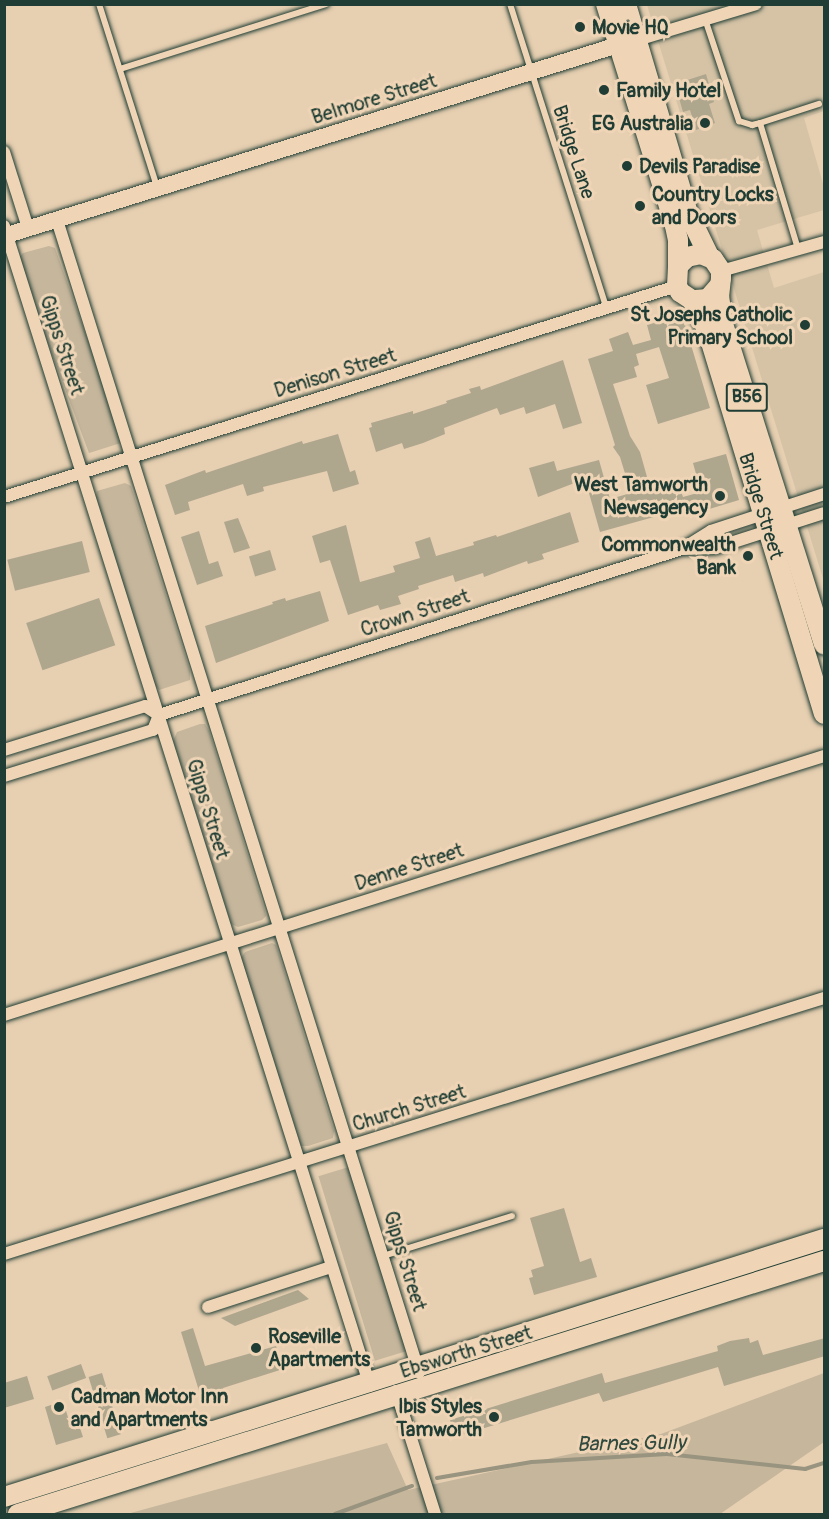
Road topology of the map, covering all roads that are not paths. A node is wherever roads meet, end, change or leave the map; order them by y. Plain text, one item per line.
1 (99, 4) edge
2 (326, 4) edge
3 (510, 4) edge
4 (606, 4) edge
5 (626, 4) edge
6 (756, 4) edge
7 (705, 19) junction
8 (628, 42) junction
9 (120, 69) junction
10 (531, 72) junction
11 (819, 104) dead end
12 (760, 123) junction
13 (4, 152) edge
14 (158, 188) junction
15 (57, 219) junction
16 (28, 228) junction
17 (5, 232) edge
18 (825, 242) edge
19 (798, 250) junction
20 (717, 271) junction
21 (678, 276) junction
22 (692, 300) junction
23 (607, 309) junction
24 (130, 458) junction
25 (82, 473) junction
26 (825, 494) edge
27 (4, 497) edge
28 (825, 513) edge
29 (776, 519) junction
30 (682, 549) junction
31 (825, 644) edge
32 (207, 700) junction
33 (825, 714) edge
34 (159, 715) junction
35 (4, 750) edge
36 (825, 756) edge
37 (4, 776) edge
38 (280, 929) junction
39 (229, 944) junction
40 (825, 998) edge
41 (4, 1015) edge
42 (350, 1147) junction
43 (300, 1161) junction
44 (512, 1216) dead end
45 (825, 1239) edge
46 (4, 1254) edge
47 (383, 1256) junction
48 (825, 1261) edge
49 (331, 1267) junction
50 (208, 1307) dead end
51 (417, 1367) junction
52 (391, 1375) junction
53 (367, 1383) junction
54 (424, 1387) junction
55 (389, 1398) junction
56 (4, 1497) edge
57 (18, 1515) edge
58 (435, 1515) edge

1 - 9 lane
2 - 9 lane
3 - 10 lane, Bridge Lane
4 - 8 main road, Bridge Street / B56
5 - 8 main road, Bridge Street / B56
6 - 7 street, Belmore Street
7 - 8 street, Belmore Street
7 - 12 lane
8 - 10 street, Belmore Street
8 - 20 main road, Bridge Street / B56
8 - 21 main road, Bridge Street / B56
9 - 14 lane
10 - 14 street, Belmore Street
10 - 23 lane, Bridge Lane
11 - 12 lane
12 - 19 lane
13 - 16 street
14 - 15 street, Belmore Street
15 - 16 street, Belmore Street
15 - 24 street, Gipps Street
16 - 17 street, Belmore Street
17 - 25 street, Gipps Street
18 - 19 street
19 - 20 street
20 - 21 main road
20 - 22 main road
20 - 29 main road, Bridge Street / B56
21 - 22 main road, B56
21 - 23 street, Denison Street
22 - 29 main road, Bridge Street / B56
23 - 24 street, Denison Street
24 - 25 street, Denison Street
24 - 32 street, Gipps Street
25 - 27 street, Denison Street
25 - 34 street, Gipps Street
26 - 29 street, Crown Street
28 - 29 street, Crown Street
29 - 30 street, Crown Street
29 - 30 street, Crown Street
29 - 31 main road, Bridge Street / B56
29 - 33 main road, Bridge Street / B56
30 - 32 street, Crown Street
32 - 34 street, Crown Street
32 - 38 street, Gipps Street
34 - 35 street
34 - 37 street, Crown Street
34 - 39 street, Gipps Street
36 - 38 street, Denne Street
38 - 39 street, Denne Street
38 - 42 street, Gipps Street
39 - 41 street, Denne Street
39 - 43 street, Gipps Street
40 - 42 street, Church Street
42 - 43 street, Church Street
42 - 47 street, Gipps Street
43 - 46 street, Church Street
43 - 49 street, Gipps Street
44 - 47 lane
45 - 51 main road, Ebsworth Street
47 - 51 street, Gipps Street
48 - 54 main road, Ebsworth Street
49 - 50 street
49 - 53 street, Gipps Street
51 - 52 main road, Ebsworth Street
51 - 54 street, Gipps Street
52 - 53 main road, Ebsworth Street
52 - 55 street, Gipps Street
53 - 55 street, Gipps Street
53 - 56 main road, Ebsworth Street
54 - 55 main road, Ebsworth Street
55 - 57 main road, Ebsworth Street
55 - 58 street, Gipps Street

